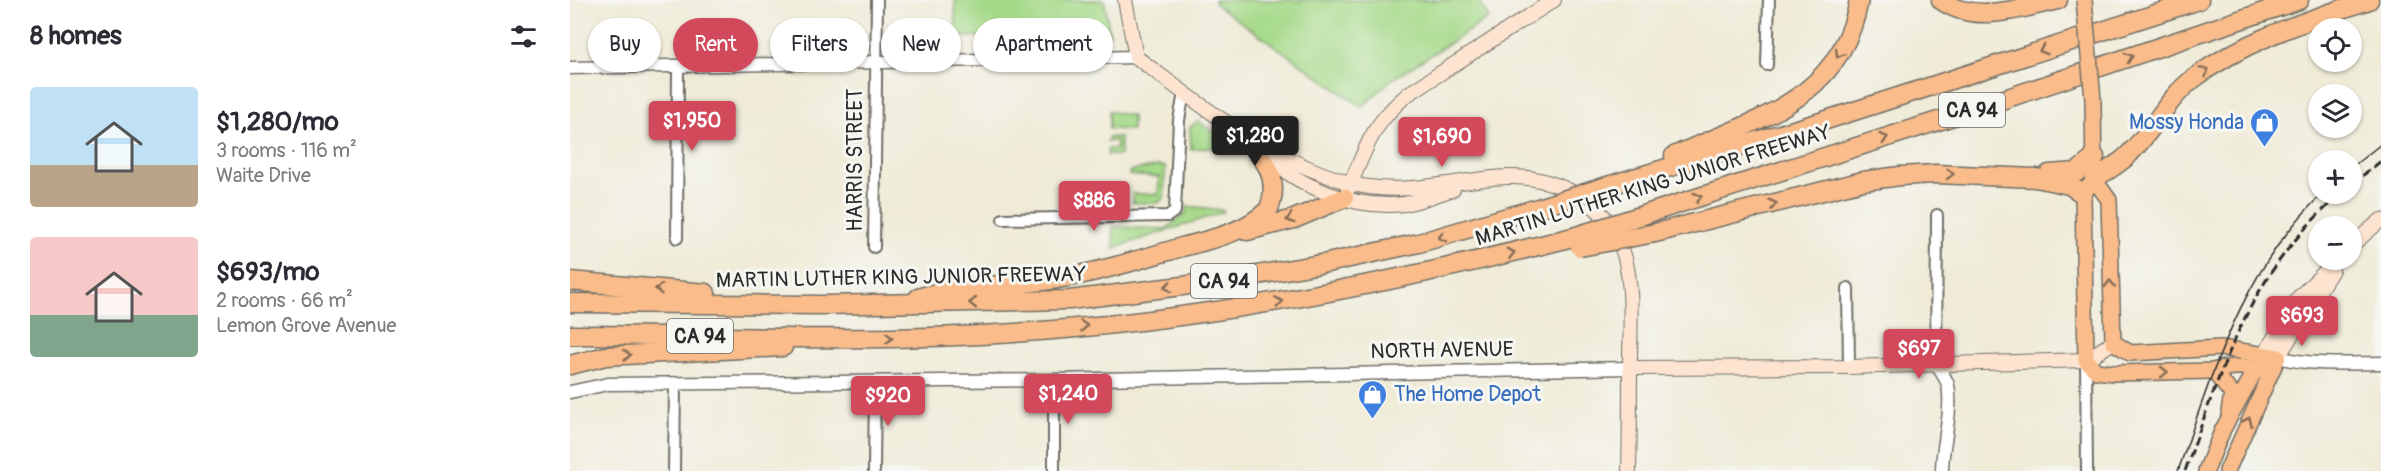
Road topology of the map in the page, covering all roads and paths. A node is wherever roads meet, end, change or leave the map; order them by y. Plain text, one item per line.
1 (877, 0) edge
2 (1125, 0) edge
3 (1554, 0) edge
4 (1769, 0) edge
5 (1859, 0) edge
6 (1941, 0) edge
7 (2058, 0) edge
8 (2084, 0) edge
9 (2199, 0) edge
10 (2299, 0) edge
11 (2369, 0) edge
12 (1136, 57) junction
13 (875, 62) junction
14 (758, 64) edge
15 (1767, 65) dead end
16 (673, 66) edge
17 (570, 68) edge
18 (678, 72) edge
19 (1184, 93) junction
20 (1244, 135) junction
21 (2095, 157) junction
22 (2036, 178) junction
23 (1607, 186) junction
24 (2089, 186) junction
25 (1348, 191) junction
26 (1936, 215) dead end
27 (1003, 219) dead end
28 (2381, 220) edge
29 (2362, 236) edge
30 (677, 238) dead end
31 (1212, 239) junction
32 (1576, 242) junction
33 (2084, 246) junction
34 (874, 248) dead end
35 (2110, 260) junction
36 (2327, 270) edge
37 (570, 281) edge
38 (1848, 288) dead end
39 (570, 303) edge
40 (902, 303) junction
41 (822, 305) junction
42 (570, 335) edge
43 (831, 337) junction
44 (2113, 342) junction
45 (2271, 356) junction
46 (2086, 360) junction
47 (2381, 363) edge
48 (1936, 364) junction
49 (570, 365) edge
50 (1849, 367) junction
51 (1630, 368) junction
52 (2263, 370) junction
53 (2213, 371) junction
54 (1054, 380) junction
55 (875, 382) junction
56 (675, 384) junction
57 (570, 392) edge
58 (2223, 429) junction
59 (674, 471) edge
60 (874, 471) edge
61 (1054, 471) edge
62 (1629, 471) edge
63 (1942, 471) edge
64 (2087, 471) edge
65 (2206, 471) edge
66 (2227, 471) edge

1 - 13 street, HARRIS STREET
2 - 12 main road
3 - 25 main road
4 - 15 street
5 -> 23 highway
6 - 7 highway
8 - 21 main road, bridge
9 -> 23 highway, MARTIN LUTHER KING JUNIOR FREEWAY / CA 94
32 -> 10 highway, MARTIN LUTHER KING JUNIOR FREEWAY / CA 94, bridge
24 -> 11 highway
12 - 13 street
12 - 19 main road
13 - 14 street
13 - 34 street, HARRIS STREET
16 - 17 street
18 - 30 street
19 - 20 main road
19 - 27 street
20 - 25 main road
20 - 31 highway
21 - 22 highway
21 - 24 main road
22 - 24 highway
32 -> 22 highway, bridge
23 -> 40 highway, MARTIN LUTHER KING JUNIOR FREEWAY / CA 94, bridge
24 - 33 main road
24 - 35 main road
25 -> 31 highway
25 - 51 main road
26 - 48 street
28 - 29 main road
31 - 40 highway
43 -> 32 highway, MARTIN LUTHER KING JUNIOR FREEWAY / CA 94
33 - 35 main road
33 - 46 main road
44 -> 35 main road
36 - 45 main road
41 -> 37 highway
38 - 50 street
39 - 41 highway, MARTIN LUTHER KING JUNIOR FREEWAY / CA 94
40 - 41 highway, MARTIN LUTHER KING JUNIOR FREEWAY / CA 94
42 - 43 highway, MARTIN LUTHER KING JUNIOR FREEWAY / CA 94
49 -> 43 highway
44 - 45 main road
44 - 46 main road
45 - 47 street
45 - 52 main road
46 - 48 main road, NORTH AVENUE
46 -> 53 main road, NORTH AVENUE
46 - 64 street
48 - 50 main road, NORTH AVENUE
48 - 63 street
50 - 51 main road, NORTH AVENUE
51 - 54 street, NORTH AVENUE
51 - 62 main road
52 - 53 main road, NORTH AVENUE
52 - 58 main road
66 -> 52 main road
53 - 58 main road
54 - 55 street, NORTH AVENUE
54 - 61 street
55 - 56 street, NORTH AVENUE
55 - 60 street
56 - 57 street, NORTH AVENUE
56 - 59 street
58 - 65 main road

